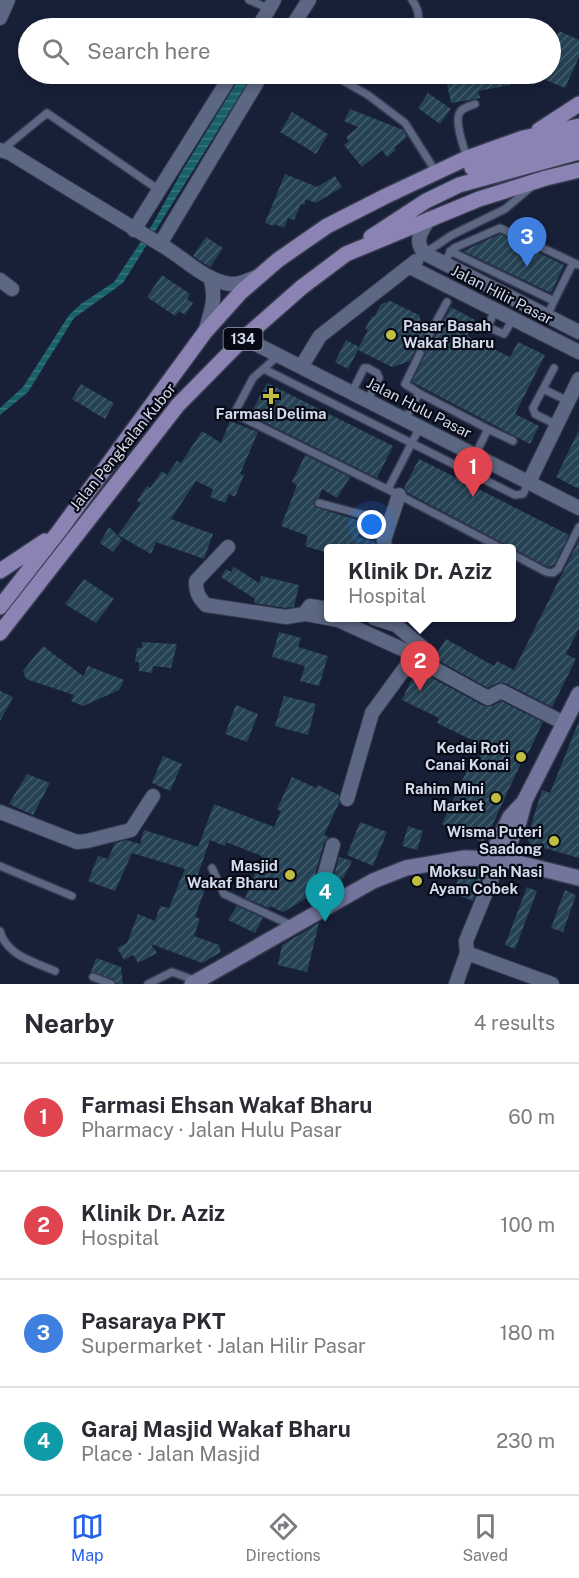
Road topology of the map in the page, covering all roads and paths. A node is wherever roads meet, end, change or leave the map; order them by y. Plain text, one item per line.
1 (8, 0) edge
2 (249, 0) edge
3 (309, 0) edge
4 (412, 0) edge
5 (272, 4) edge
6 (0, 18) edge
7 (264, 18) edge
8 (297, 18) edge
9 (420, 18) edge
10 (226, 84) edge
11 (256, 84) edge
12 (349, 84) edge
13 (475, 104) dead end
14 (579, 104) edge
15 (579, 126) edge
16 (579, 138) edge
17 (1, 150) edge
18 (529, 150) junction
19 (579, 153) edge
20 (467, 158) junction
21 (579, 170) edge
22 (436, 172) junction
23 (542, 179) junction
24 (159, 190) junction
25 (429, 219) junction
26 (327, 226) junction
27 (138, 231) junction
28 (159, 243) junction
29 (346, 254) junction
30 (424, 254) junction
31 (447, 257) junction
32 (576, 264) edge
33 (410, 267) junction
34 (260, 275) junction
35 (210, 277) junction
36 (0, 280) edge
37 (12, 289) dead end
38 (554, 301) junction
39 (447, 302) dead end
40 (547, 316) junction
41 (205, 332) junction
42 (579, 332) edge
43 (244, 338) junction
44 (424, 344) dead end
45 (579, 352) edge
46 (420, 353) dead end
47 (279, 356) junction
48 (302, 367) junction
49 (554, 368) dead end
50 (264, 369) junction
51 (579, 379) edge
52 (543, 389) junction
53 (352, 393) junction
54 (419, 393) junction
55 (368, 401) junction
56 (568, 401) junction
57 (405, 420) junction
58 (557, 425) junction
59 (420, 427) junction
60 (488, 429) junction
61 (513, 441) dead end
62 (411, 443) junction
63 (475, 455) junction
64 (529, 482) junction
65 (393, 492) junction
66 (319, 503) dead end
67 (579, 508) edge
68 (579, 527) edge
69 (60, 530) junction
70 (384, 544) edge
71 (492, 544) edge
72 (228, 547) dead end
73 (516, 556) edge
74 (0, 571) edge
75 (0, 607) edge
76 (324, 608) edge
77 (304, 614) junction
78 (324, 618) edge
79 (342, 622) edge
80 (396, 622) edge
81 (0, 633) edge
82 (414, 656) junction
83 (579, 694) edge
84 (564, 723) junction
85 (153, 796) dead end
86 (347, 799) dead end
87 (0, 812) edge
88 (333, 845) dead end
89 (496, 858) junction
90 (0, 866) edge
91 (212, 868) dead end
92 (579, 878) edge
93 (72, 896) dead end
94 (325, 908) junction
95 (294, 926) junction
96 (0, 931) edge
97 (466, 952) junction
98 (55, 971) dead end
99 (93, 977) dead end
100 (195, 982) edge
101 (111, 984) edge
102 (148, 984) edge
103 (456, 984) edge
104 (552, 984) edge

1 - 6 street
2 - 5 lane
3 - 8 street
4 - 9 lane
5 - 7 street
10 - 24 street
11 - 28 street
12 - 22 lane
13 - 20 lane
14 - 18 main road
15 - 18 main road, Jalan Pengkalan Kubor / 134
16 - 18 main road, Jalan Pengkalan Kubor / 134
17 - 24 lane
17 - 27 street
18 - 19 main road, Jalan Pengkalan Kubor / 134
18 - 20 main road, Jalan Pengkalan Kubor / 134
18 - 26 main road, Jalan Pengkalan Kubor / 134
18 - 29 main road, Jalan Pengkalan Kubor / 134
20 - 22 main road, Jalan Pengkalan Kubor / 134
21 - 23 main road, Jalan Pengkalan Kubor / 134
22 - 26 main road, Jalan Pengkalan Kubor / 134
23 - 25 main road, Jalan Pengkalan Kubor / 134
23 - 30 lane
24 - 27 street
25 - 29 main road, Jalan Pengkalan Kubor / 134
25 - 30 street
26 - 34 main road, Jalan Pengkalan Kubor / 134
27 - 28 street
28 - 35 street
29 - 43 main road, Jalan Pengkalan Kubor / 134
30 - 31 street, Jalan Hilir Pasar
30 - 33 street
31 - 32 lane
31 - 38 lane
31 - 40 street, Jalan Hilir Pasar
32 - 38 lane
33 - 45 street, Jalan Hilir Pasar
33 - 48 street
34 - 35 street
34 - 41 main road, Jalan Pengkalan Kubor / 134
35 - 41 street
36 - 37 street
38 - 40 lane
39 - 44 lane
40 - 42 street, Jalan Hilir Pasar
41 - 69 main road, Jalan Pengkalan Kubor / 134
43 - 47 street, Jalan Hulu Pasar
43 - 81 main road, Jalan Pengkalan Kubor / 134
46 - 54 lane
47 - 48 street, Jalan Hulu Pasar
47 - 50 lane
48 - 53 street, Jalan Hulu Pasar
49 - 52 lane
50 - 62 lane
50 - 65 lane
51 - 56 street
52 - 56 lane
52 - 58 lane
53 - 55 street, Jalan Hulu Pasar
53 - 55 lane
54 - 57 lane
54 - 60 lane
55 - 57 street, Jalan Hulu Pasar
56 - 58 street
57 - 59 street, Jalan Hulu Pasar
58 - 64 street
59 - 62 lane
59 - 63 street, Jalan Hulu Pasar
60 - 61 lane
60 - 63 lane
62 - 64 lane
62 - 65 lane
63 - 64 street, Jalan Hulu Pasar
64 - 67 street, Jalan Hulu Pasar
65 - 70 street
65 - 71 lane
66 - 70 lane
68 - 73 lane
69 - 74 main road
69 - 75 main road, Jalan Pengkalan Kubor / 134
72 - 77 street
76 - 77 street
77 - 78 street
79 - 82 street
80 - 82 street
82 - 84 street
82 - 86 street
83 - 84 street
84 - 89 street
85 - 87 street
88 - 94 street
89 - 92 street
89 - 94 street
89 - 97 street
90 - 93 lane
91 - 95 lane
94 - 95 street
95 - 100 street
96 - 98 lane
97 - 103 street
97 - 104 street
99 - 101 lane
100 - 102 lane

